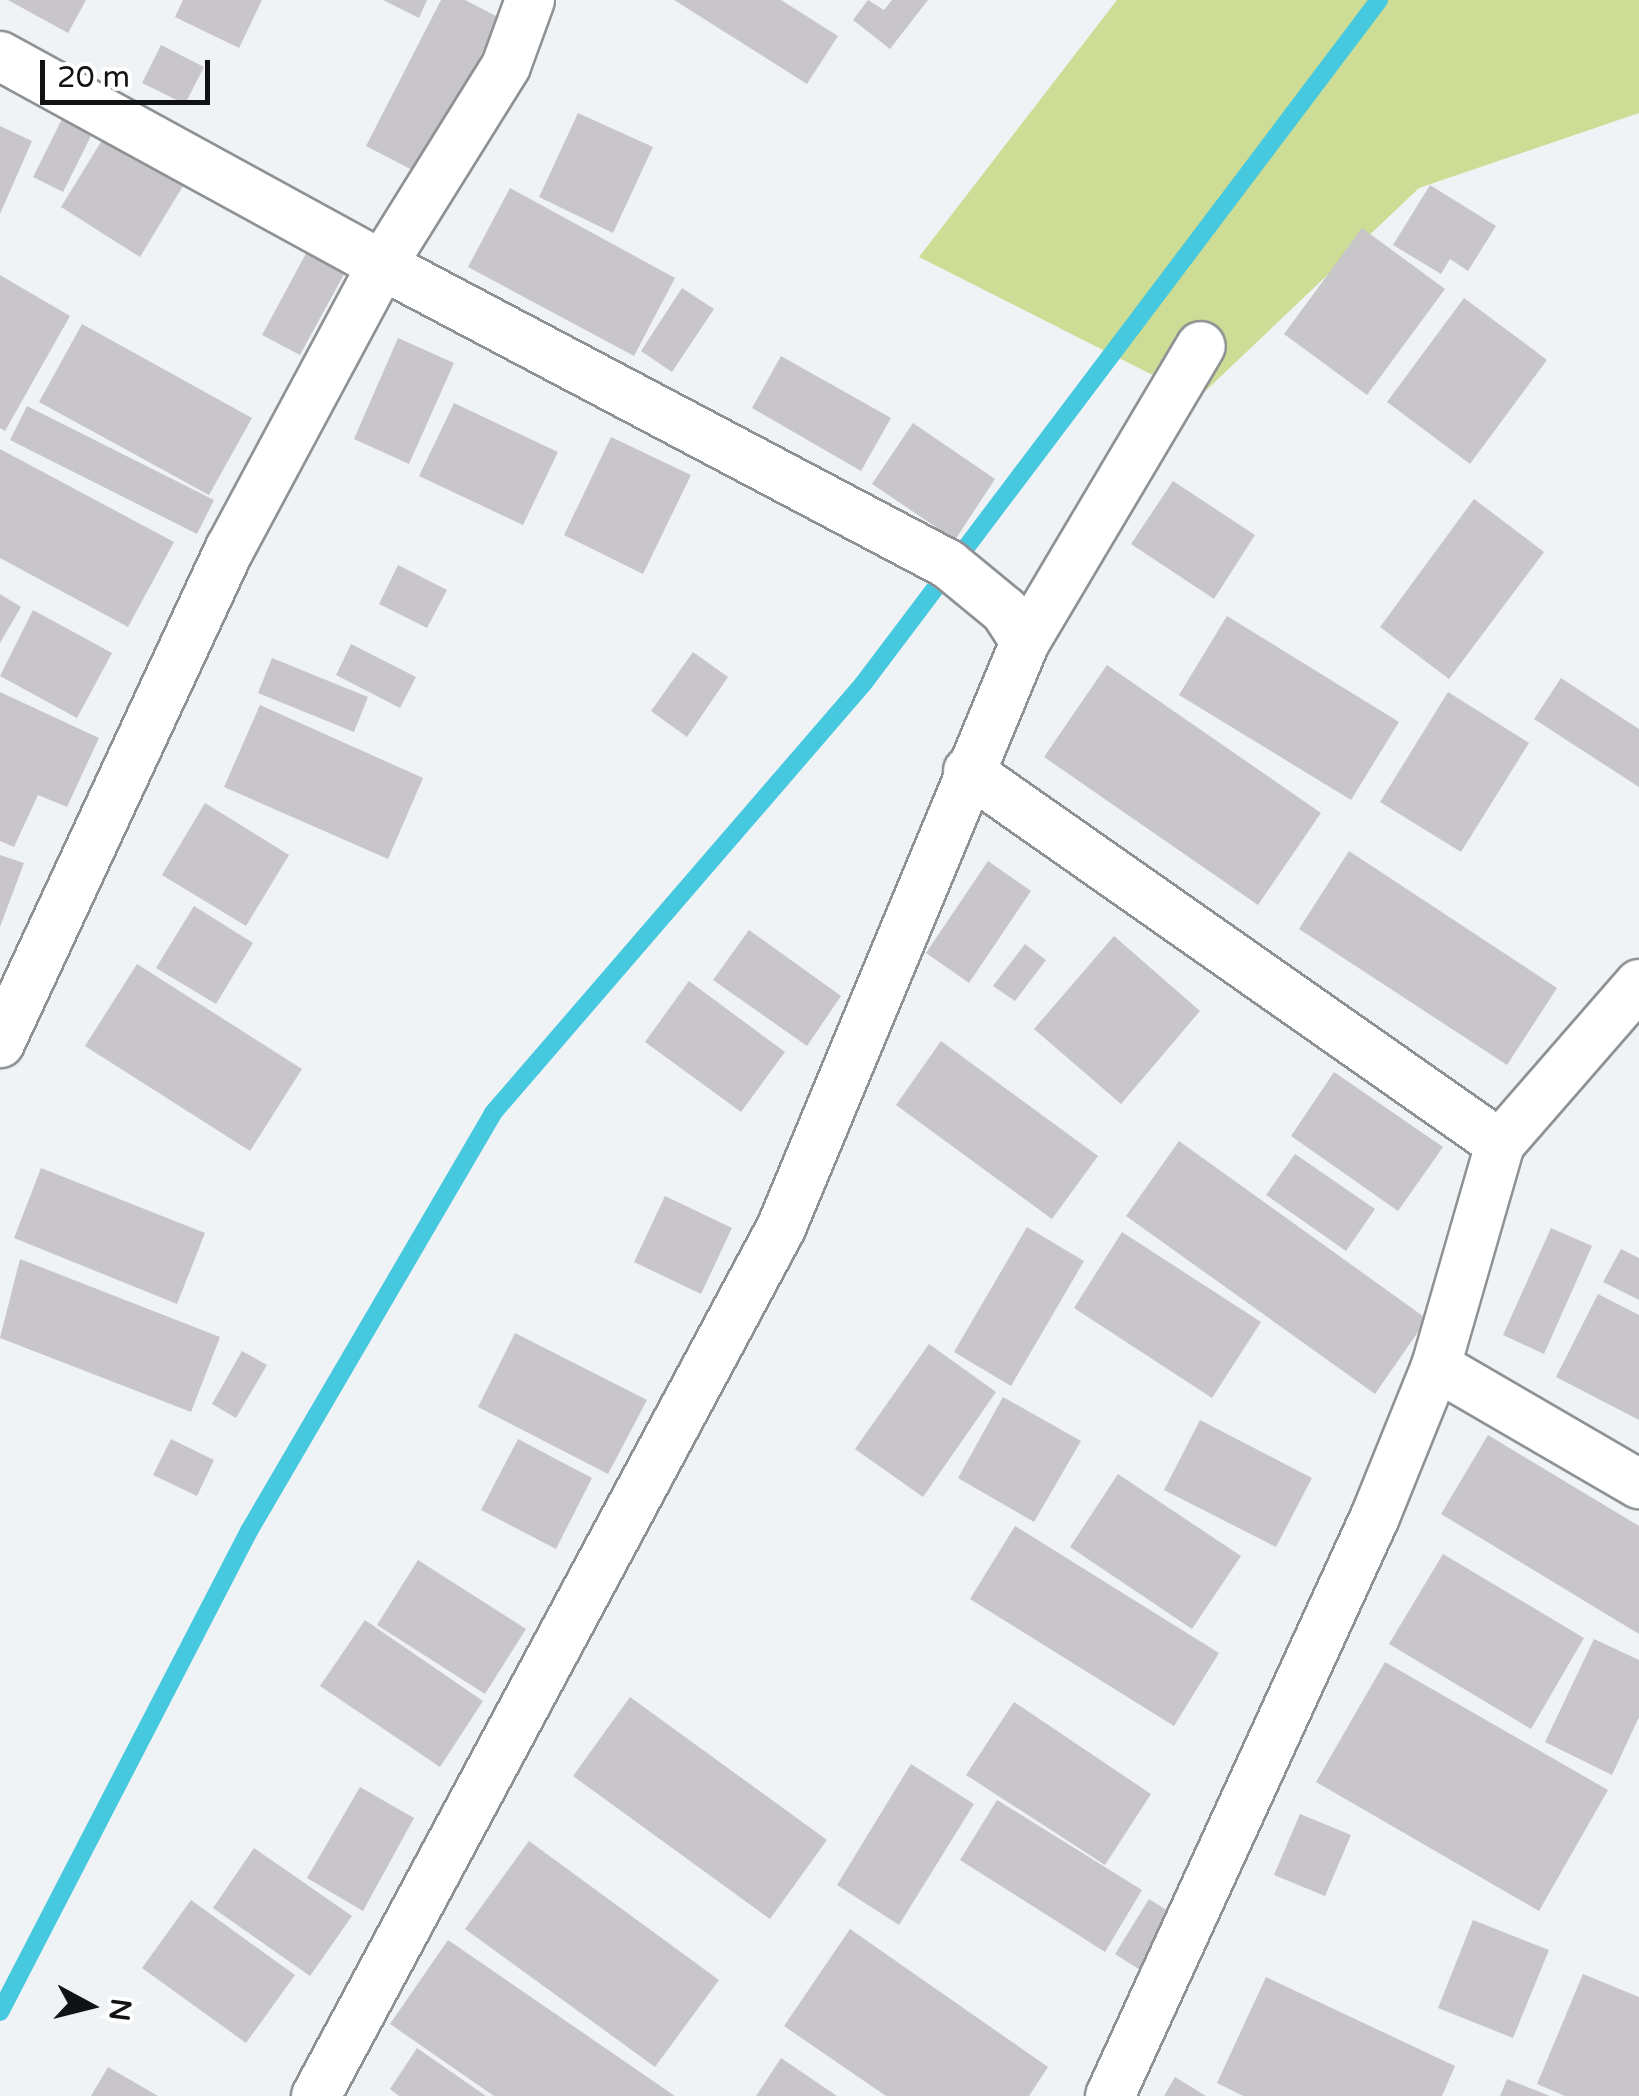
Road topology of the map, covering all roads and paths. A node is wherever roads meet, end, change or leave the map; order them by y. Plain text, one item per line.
1 (530, 0) edge
2 (0, 56) edge
3 (382, 265) junction
4 (1201, 346) dead end
5 (1015, 626) junction
6 (968, 771) junction
7 (1639, 984) edge
8 (0, 1043) edge
9 (1500, 1144) junction
10 (1436, 1366) junction
11 (1639, 1484) edge
12 (316, 2096) edge
13 (1110, 2096) edge

1 - 3 street
2 - 3 street
3 - 5 street
3 - 8 street
4 - 5 street
5 - 6 street
6 - 9 street
6 - 12 street
7 - 9 street
9 - 10 street
10 - 11 street
10 - 13 street

